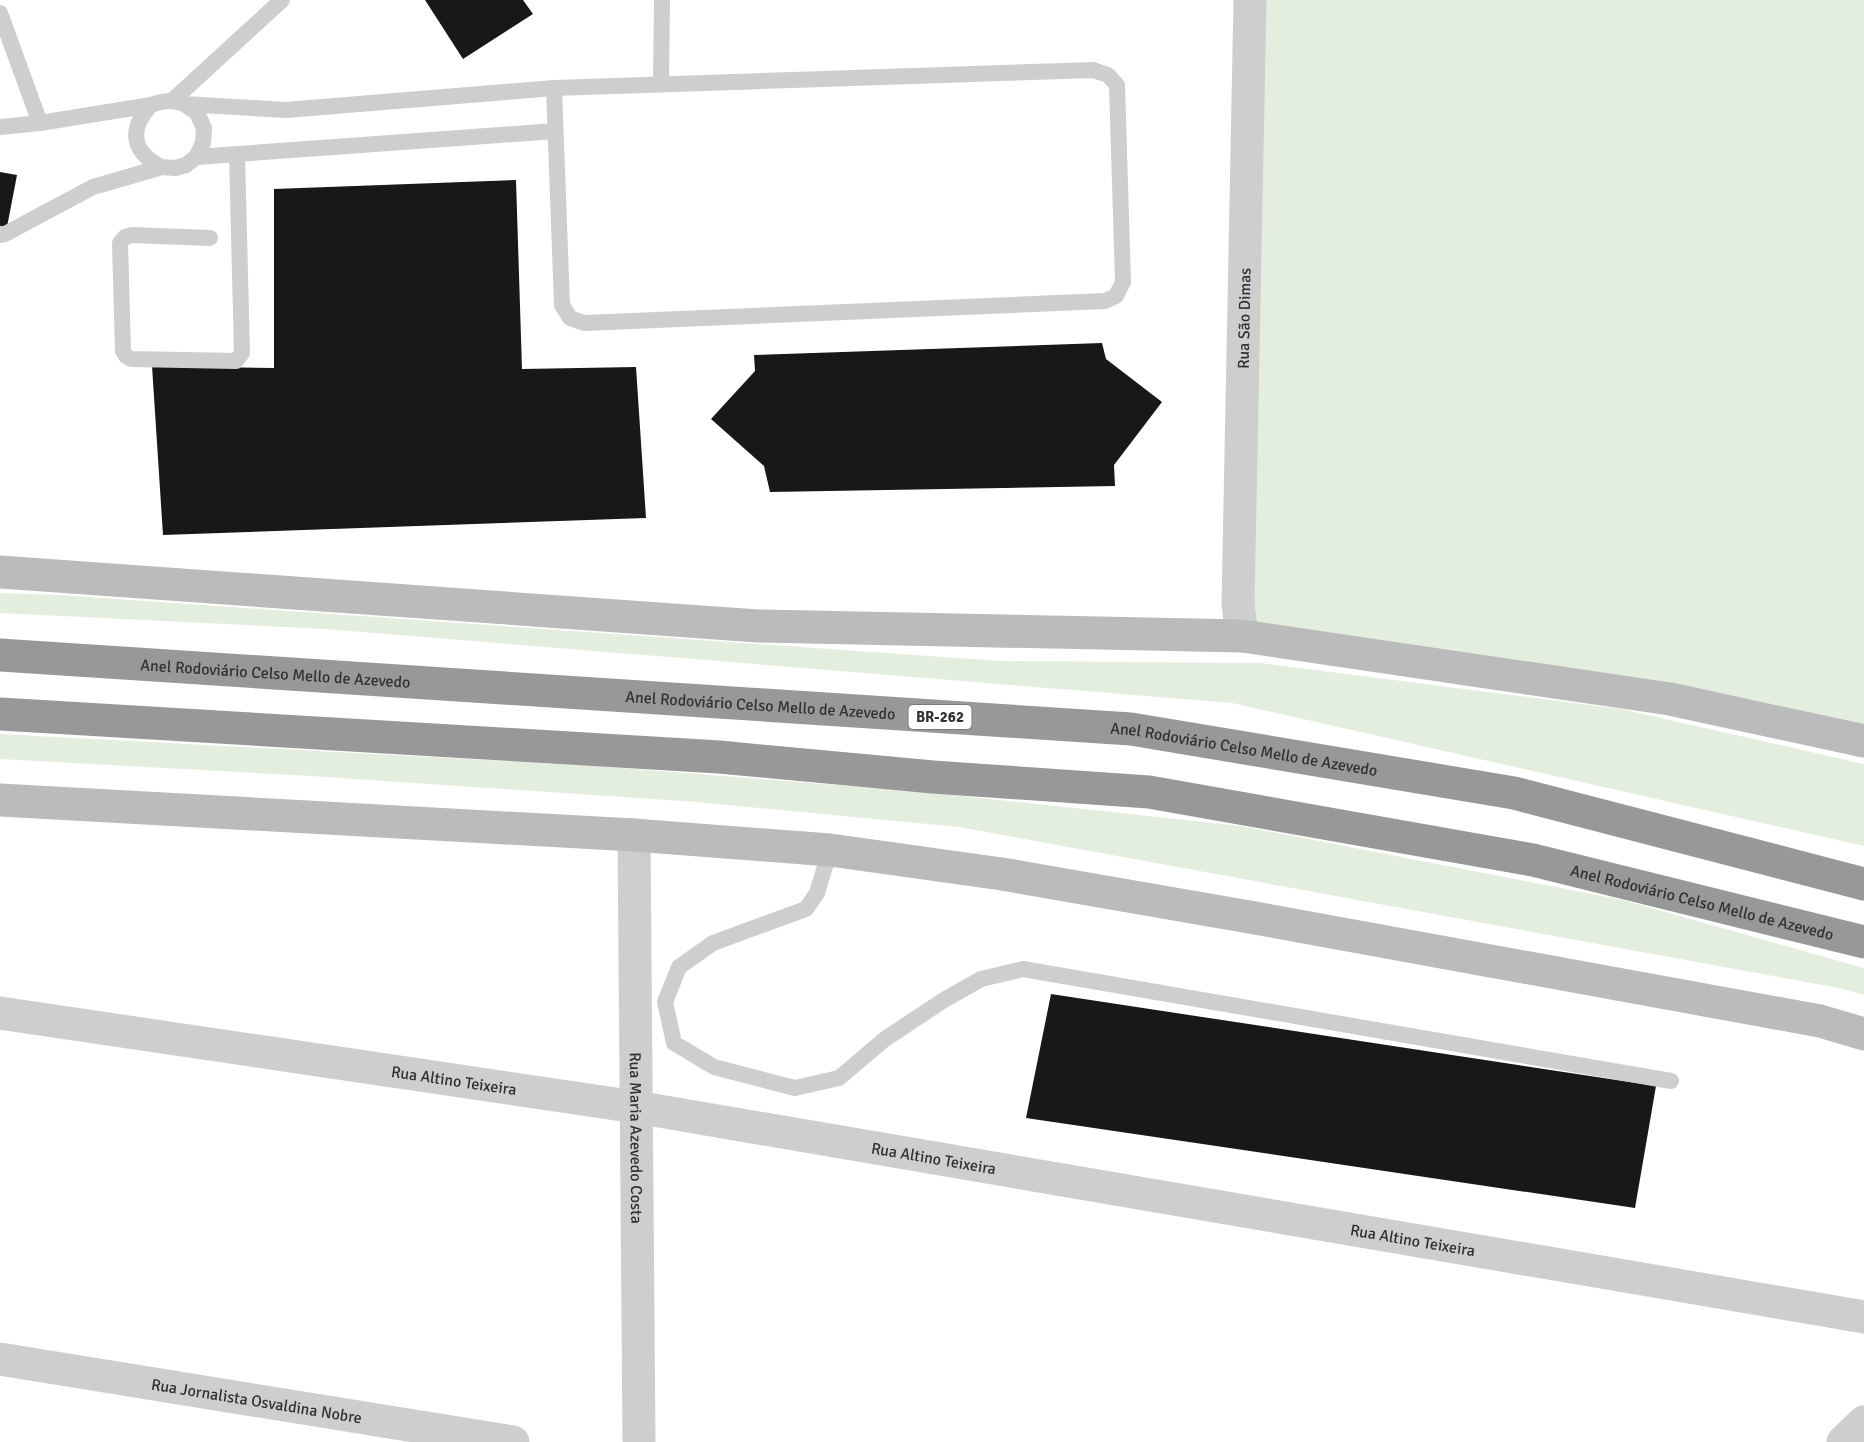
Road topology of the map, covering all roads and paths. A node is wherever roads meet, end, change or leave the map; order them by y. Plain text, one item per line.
1 (282, 0) edge
2 (662, 0) edge
3 (1250, 0) edge
4 (0, 12) edge
5 (661, 83) junction
6 (554, 88) junction
7 (179, 102) junction
8 (151, 105) junction
9 (40, 123) junction
10 (0, 128) edge
11 (555, 131) junction
12 (237, 154) junction
13 (196, 157) junction
14 (162, 167) junction
15 (0, 235) edge
16 (210, 238) dead end
17 (0, 572) edge
18 (1242, 636) junction
19 (0, 655) edge
20 (0, 714) edge
21 (1864, 741) edge
22 (0, 800) edge
23 (634, 836) junction
24 (830, 850) junction
25 (1864, 884) edge
26 (1864, 942) edge
27 (0, 1013) edge
28 (1864, 1034) edge
29 (1671, 1081) dead end
30 (636, 1107) junction
31 (1864, 1317) edge
32 (0, 1359) edge
33 (1864, 1422) edge
34 (513, 1442) edge
35 (639, 1442) edge
36 (1843, 1442) edge

1 - 7 lane
2 - 5 lane
3 - 18 street, Rua São Dimas
4 - 9 lane
5 - 6 lane
5 - 11 lane
6 - 7 lane
6 - 11 lane
7 - 8 lane
7 - 13 lane
8 - 9 lane
8 - 14 lane
9 - 10 lane
11 - 12 lane
12 - 13 lane
12 - 16 lane
13 - 14 lane
14 - 15 lane
17 - 18 main road
18 - 21 main road
19 - 25 highway, Anel Rodoviário Celso Mello de Azevedo / BR-262
20 - 26 highway, Anel Rodoviário Celso Mello de Azevedo
22 - 23 main road
23 - 24 main road
23 - 30 street, Rua Maria Azevedo Costa
24 - 28 main road
24 - 29 lane
27 - 30 street, Rua Altino Teixeira
30 - 31 street, Rua Altino Teixeira
30 - 35 street, Rua Maria Azevedo Costa
32 - 34 street, Rua Jornalista Osvaldina Nobre
33 - 36 street

